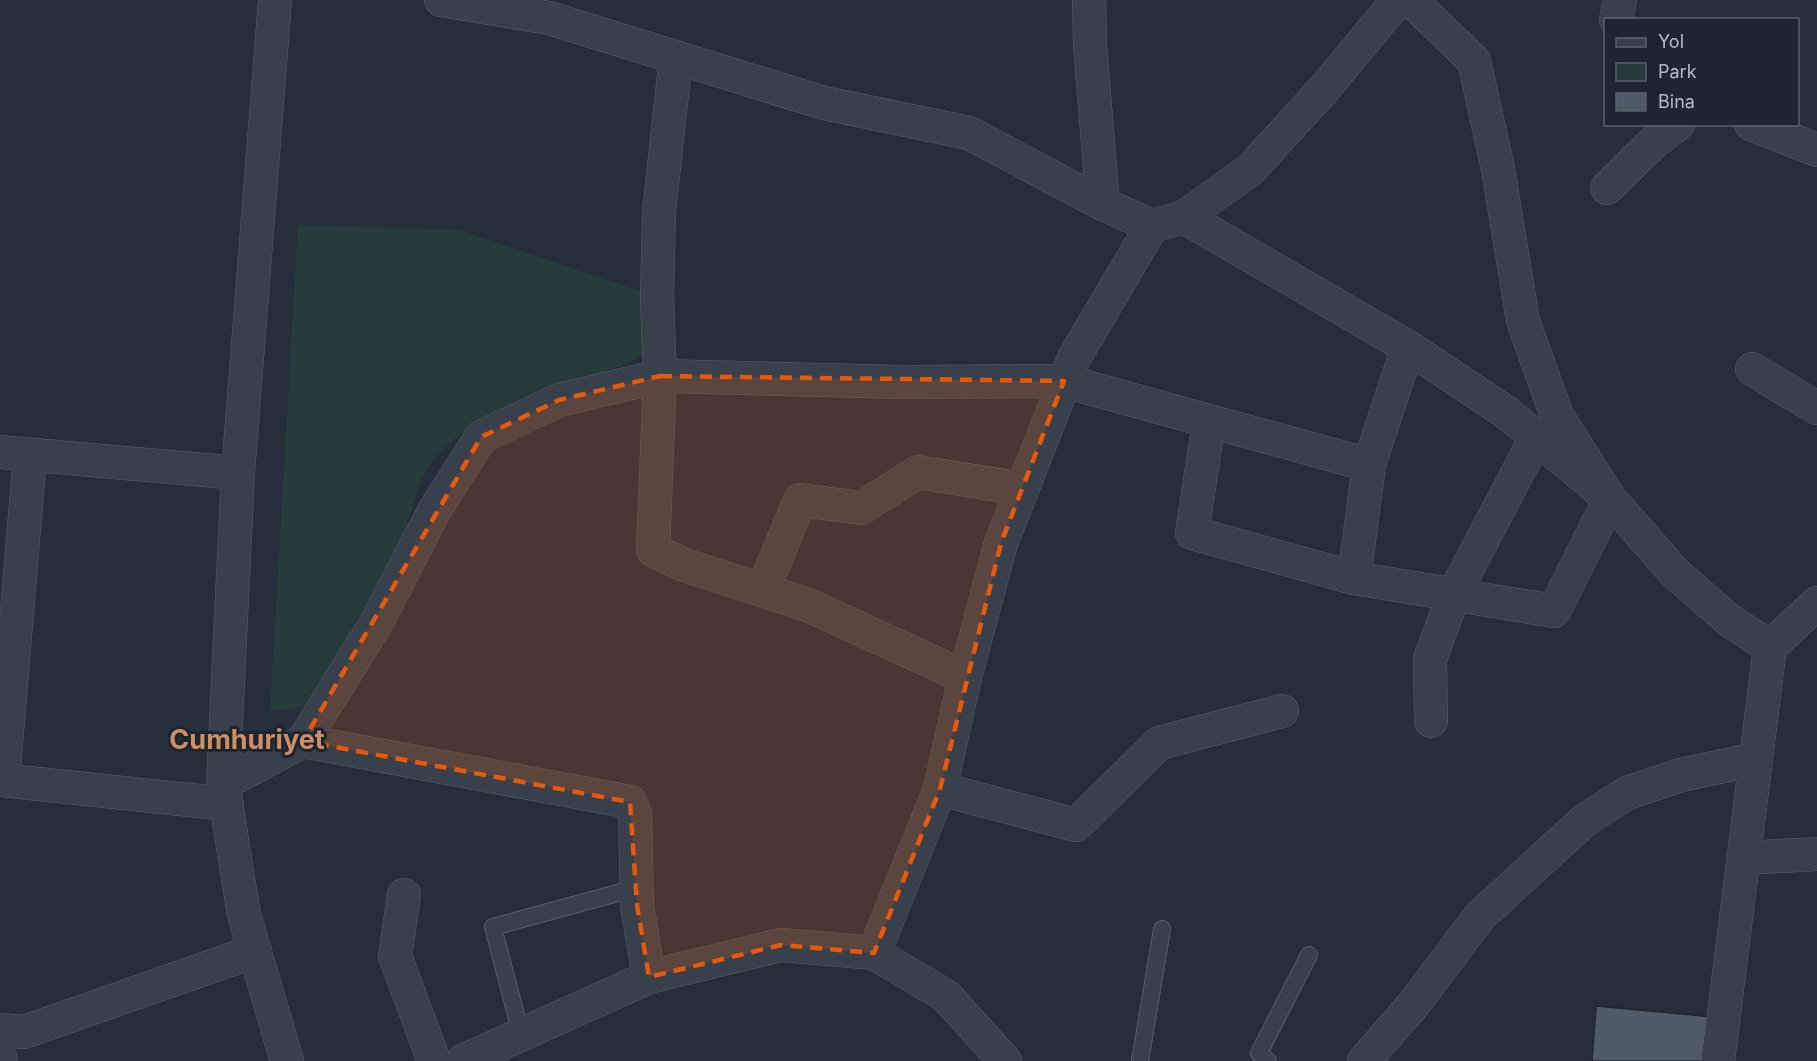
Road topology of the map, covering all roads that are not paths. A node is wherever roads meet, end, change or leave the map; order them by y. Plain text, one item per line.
1 (275, 0) edge
2 (441, 0) edge
3 (1089, 0) edge
4 (1398, 0) edge
5 (1411, 0) edge
6 (1620, 0) edge
7 (551, 9) edge
8 (1616, 18) edge
9 (676, 57) junction
10 (1675, 126) edge
11 (1756, 126) edge
12 (1817, 150) edge
13 (1607, 188) dead end
14 (1103, 204) junction
15 (1184, 217) junction
16 (1152, 226) junction
17 (1408, 347) junction
18 (1752, 369) dead end
19 (660, 376) junction
20 (1064, 381) junction
21 (1817, 408) edge
22 (1209, 422) junction
23 (1536, 438) junction
24 (15, 454) edge
25 (1369, 465) junction
26 (238, 473) junction
27 (1022, 489) junction
28 (1610, 499) junction
29 (1354, 578) junction
30 (763, 590) junction
31 (1454, 594) junction
32 (1817, 603) edge
33 (1770, 647) junction
34 (965, 677) junction
35 (1282, 711) dead end
36 (1431, 721) dead end
37 (303, 741) junction
38 (1756, 759) junction
39 (1, 780) edge
40 (940, 789) junction
41 (225, 794) junction
42 (1817, 854) edge
43 (1743, 858) junction
44 (636, 888) junction
45 (404, 895) dead end
46 (1162, 929) dead end
47 (255, 951) junction
48 (874, 953) junction
49 (1309, 955) dead end
50 (649, 977) junction
51 (0, 1030) edge
52 (509, 1047) edge
53 (287, 1061) edge
54 (434, 1061) edge
55 (463, 1061) edge
56 (1005, 1061) edge
57 (1140, 1061) edge
58 (1268, 1061) edge
59 (1364, 1061) edge
60 (1718, 1061) edge

1 - 26 street
2 - 7 street
3 - 14 street
4 - 15 street
5 - 28 street
6 - 8 street
7 - 9 street
9 - 14 street
9 - 19 street
10 - 13 street
11 - 12 street
14 - 16 street
15 - 16 street
15 - 17 street
16 - 20 street
17 - 23 street
17 - 25 street
18 - 21 street
19 - 20 street
19 - 30 street
19 - 37 street
20 - 22 street
20 - 27 street
22 - 25 street
22 - 29 street
23 - 28 street
23 - 31 street
24 - 26 street
24 - 39 street
25 - 29 street
26 - 41 street
27 - 30 street
27 - 34 street
28 - 31 street
28 - 33 street
29 - 31 street
30 - 34 street
31 - 36 street
32 - 33 street
33 - 38 street
34 - 40 street
35 - 40 street
37 - 41 street
37 - 44 street
38 - 43 street
38 - 59 street
39 - 41 street
40 - 48 street
41 - 47 street
42 - 43 street
43 - 60 street
44 - 50 street
44 - 52 lane
45 - 54 street
46 - 57 lane
47 - 51 street
47 - 53 street
48 - 50 street
48 - 56 street
49 - 58 lane
50 - 52 street
52 - 55 street

